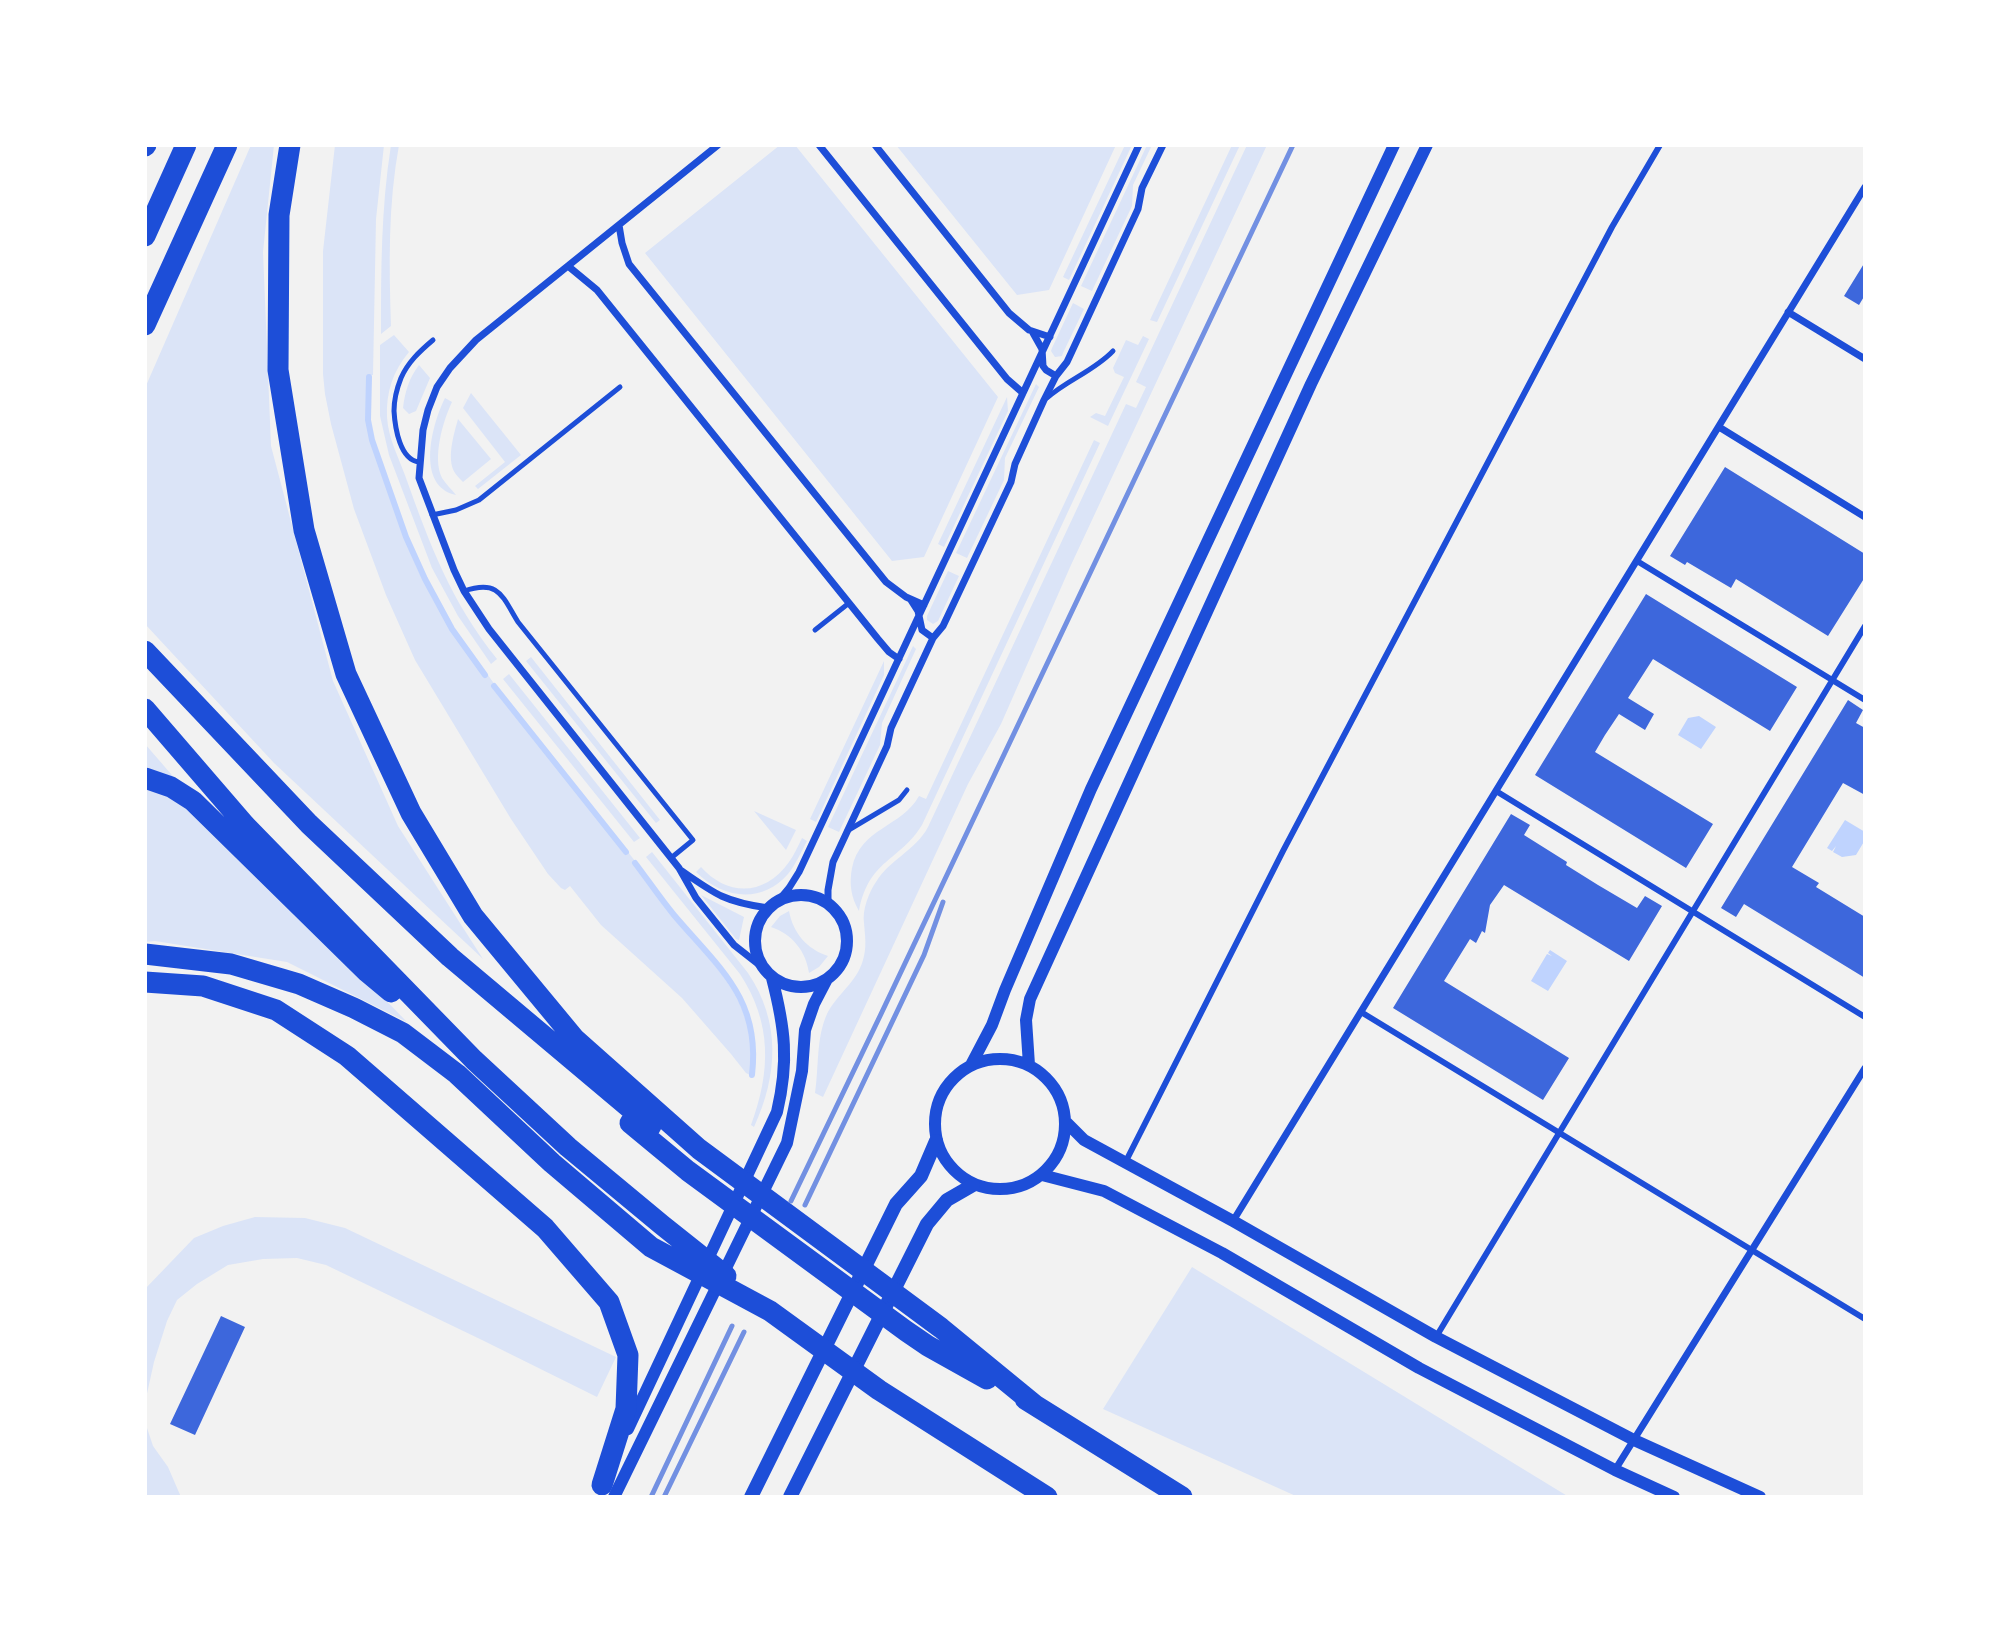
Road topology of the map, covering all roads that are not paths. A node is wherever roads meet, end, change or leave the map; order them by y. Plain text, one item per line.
1 (186, 145) edge
2 (228, 145) edge
3 (290, 145) edge
4 (718, 145) edge
5 (819, 145) edge
6 (874, 145) edge
7 (1139, 145) edge
8 (1163, 145) edge
9 (1394, 145) edge
10 (1427, 145) edge
11 (1660, 145) edge
12 (1865, 187) edge
13 (619, 225) junction
14 (145, 236) edge
15 (568, 266) junction
16 (1788, 312) junction
17 (145, 328) edge
18 (1033, 332) junction
19 (1050, 337) junction
20 (433, 340) dead end
21 (1112, 351) dead end
22 (1042, 353) junction
23 (1865, 359) edge
24 (1056, 376) junction
25 (620, 387) dead end
26 (1023, 393) junction
27 (1044, 400) junction
28 (1718, 427) junction
29 (419, 462) junction
30 (432, 515) junction
31 (1865, 517) edge
32 (1637, 561) junction
33 (464, 591) junction
34 (911, 600) junction
35 (849, 603) junction
36 (924, 605) junction
37 (918, 617) junction
38 (1865, 626) edge
39 (816, 630) dead end
40 (933, 638) junction
41 (145, 651) edge
42 (899, 659) junction
43 (145, 667) edge
44 (1832, 680) junction
45 (1865, 700) edge
46 (145, 709) edge
47 (145, 778) edge
48 (906, 790) dead end
49 (1496, 790) junction
50 (847, 831) junction
51 (671, 858) junction
52 (679, 868) junction
53 (779, 900) junction
54 (828, 904) junction
55 (768, 908) junction
56 (1693, 911) junction
57 (145, 954) edge
58 (762, 967) junction
59 (772, 978) junction
60 (827, 979) junction
61 (145, 982) edge
62 (1361, 1012) junction
63 (1865, 1017) edge
64 (474, 1060) junction
65 (971, 1065) junction
66 (1029, 1065) junction
67 (1865, 1068) edge
68 (1066, 1122) junction
69 (1559, 1132) junction
70 (936, 1141) junction
71 (694, 1161) junction
72 (1125, 1163) junction
73 (1042, 1175) junction
74 (973, 1185) junction
75 (1233, 1221) junction
76 (1752, 1250) junction
77 (770, 1311) junction
78 (1865, 1318) edge
79 (1436, 1337) junction
80 (1634, 1440) junction
81 (1615, 1470) junction
82 (604, 1493) edge
83 (751, 1497) edge
84 (790, 1497) edge
85 (1047, 1497) edge
86 (1182, 1497) edge
87 (1674, 1497) edge
88 (1760, 1497) edge

1 - 14 highway
2 - 17 highway
3 - 71 highway
4 - 13 street
5 - 26 street
6 - 18 street
7 - 19 street
8 - 24 street
9 - 65 street
10 - 66 street
11 - 72 street
12 - 16 street
13 - 15 street
13 - 34 street
15 - 29 street
15 - 35 street
16 - 23 street
16 - 28 street
18 - 19 street
18 - 22 street
19 - 22 street
20 - 29 lane
21 - 27 lane
22 - 24 street
22 - 26 street
24 - 27 street
25 - 30 lane
26 - 36 street
27 - 40 street
28 - 31 street
28 - 32 street
29 - 30 street
30 - 33 street
32 - 44 street
32 - 49 street
33 - 51 street
33 - 51 lane
34 - 36 street
34 - 37 street
35 - 39 lane
35 - 42 street
36 - 37 street
37 - 40 street
37 - 42 street
38 - 44 street
40 - 50 street
41 - 71 highway
42 - 53 street
43 - 71 highway
44 - 45 street
44 - 56 street
46 - 64 highway
47 - 64 highway
48 - 50 lane
49 - 56 street
49 - 62 street
50 - 54 street
51 - 52 street
52 - 55 street
52 - 58 street
53 - 54 street
53 - 55 street
54 - 60 street
55 - 58 street
56 - 63 street
56 - 69 street
57 - 77 highway
58 - 59 street
59 - 60 street
59 - 82 street
60 - 82 street
61 - 82 highway
62 - 69 street
62 - 75 street
64 - 77 highway
65 - 66 street
65 - 70 street
66 - 68 street
67 - 76 street
68 - 72 street
68 - 73 street
69 - 76 street
69 - 79 street
70 - 74 street
70 - 83 main road
71 - 86 highway
72 - 75 street
73 - 74 street
73 - 81 street
74 - 84 main road
75 - 79 street
76 - 78 street
76 - 80 street
77 - 85 highway
79 - 80 street
80 - 81 street
80 - 88 street
81 - 87 street

